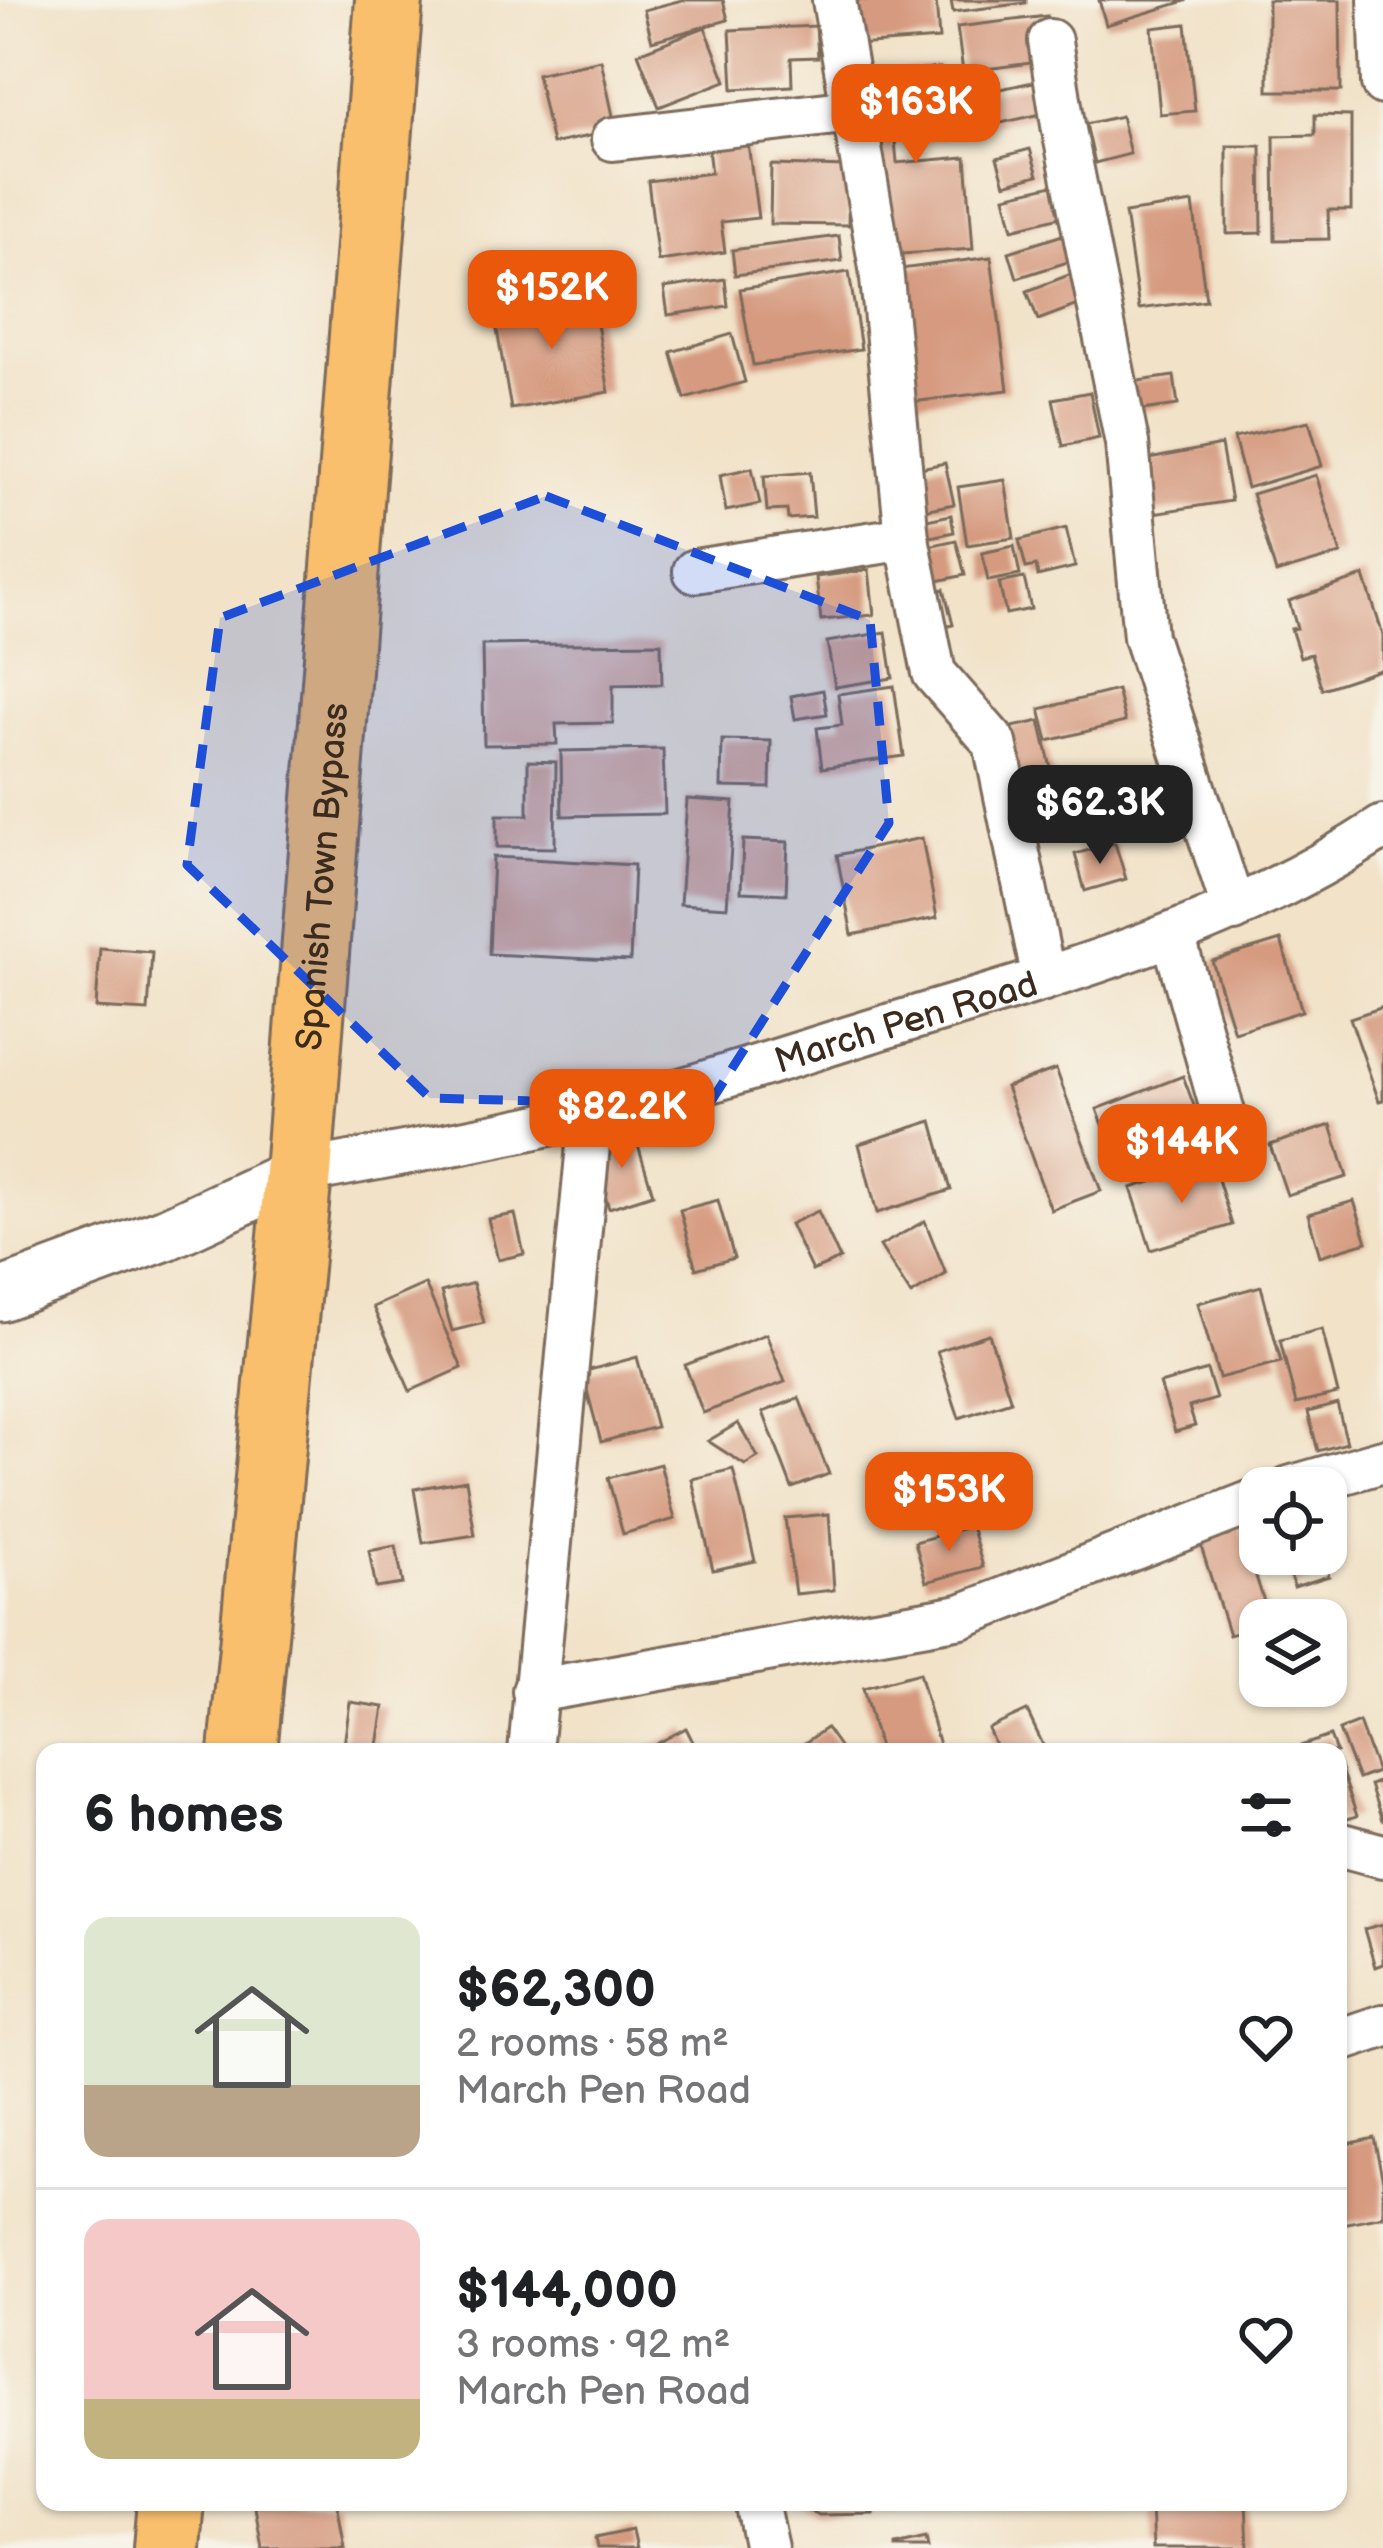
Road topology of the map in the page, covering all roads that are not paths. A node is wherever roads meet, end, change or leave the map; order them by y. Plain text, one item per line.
1 (389, 0) edge
2 (834, 0) edge
3 (1380, 0) edge
4 (1050, 41) dead end
5 (1383, 83) edge
6 (854, 111) junction
7 (614, 139) dead end
8 (907, 538) junction
9 (695, 571) dead end
10 (1383, 827) edge
11 (1234, 910) junction
12 (1174, 935) junction
13 (1044, 980) junction
14 (592, 1114) junction
15 (1235, 1155) dead end
16 (298, 1173) junction
17 (0, 1295) edge
18 (1383, 1461) edge
19 (1347, 1471) edge
20 (1239, 1507) edge
21 (534, 1691) junction
22 (244, 1743) edge
23 (531, 1743) edge
24 (1347, 1846) edge
25 (1383, 1856) edge
26 (1383, 2026) edge
27 (1347, 2039) edge
28 (170, 2511) edge
29 (758, 2511) edge
30 (167, 2548) edge
31 (766, 2548) edge

1 - 16 main road, Spanish Town Bypass
2 - 6 street
3 - 5 street
4 - 11 street
6 - 7 street
6 - 8 street
8 - 9 street
8 - 13 street
10 - 11 street, March Pen Road
11 - 12 street, March Pen Road
12 - 13 street, March Pen Road
12 - 15 street
13 - 14 street, March Pen Road
14 - 16 street, March Pen Road
14 - 21 street
16 - 17 street, March Pen Road
16 - 22 main road, Spanish Town Bypass
18 - 19 street
20 - 21 street
21 - 23 street
24 - 25 street
26 - 27 street
28 - 30 main road
29 - 31 street

